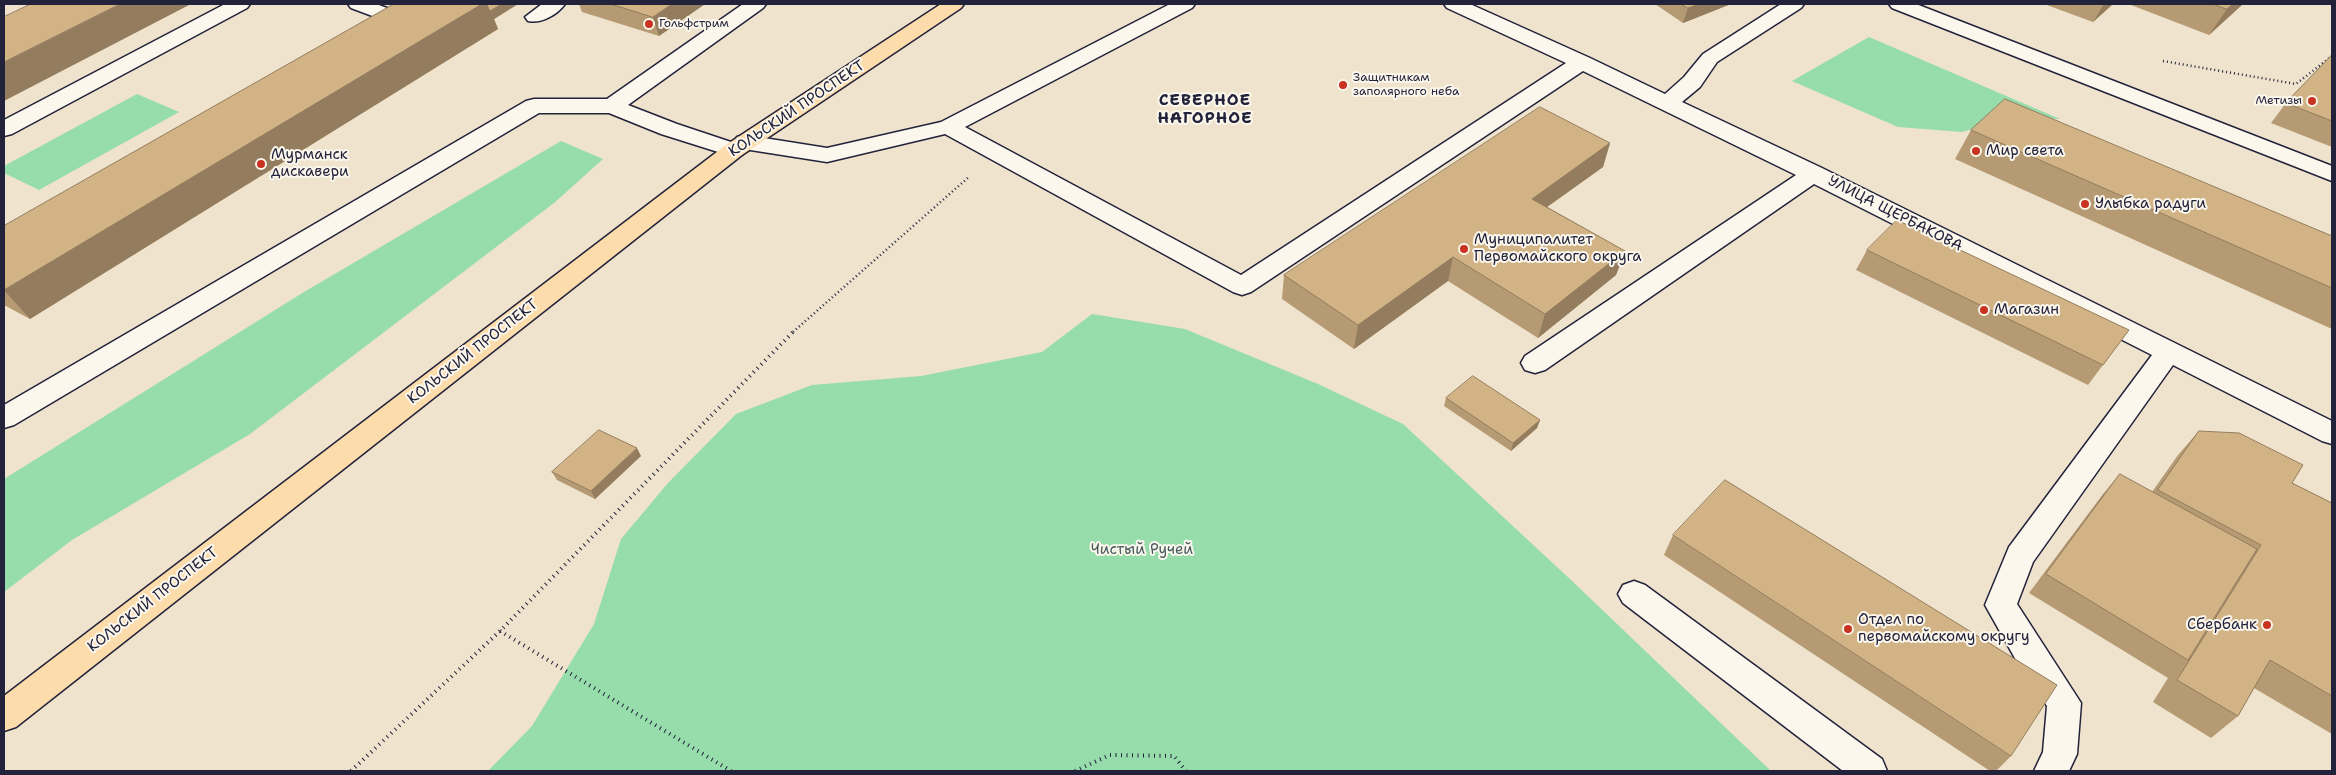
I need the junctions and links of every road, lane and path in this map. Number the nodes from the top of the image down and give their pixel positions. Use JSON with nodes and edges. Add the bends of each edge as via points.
{"nodes":[{"id":1,"x":240,"y":4,"type":"edge"},
{"id":2,"x":358,"y":4,"type":"edge"},
{"id":3,"x":555,"y":4,"type":"edge"},
{"id":4,"x":756,"y":4,"type":"edge"},
{"id":5,"x":954,"y":4,"type":"edge"},
{"id":6,"x":1185,"y":4,"type":"edge"},
{"id":7,"x":1454,"y":4,"type":"edge"},
{"id":8,"x":1794,"y":4,"type":"edge"},
{"id":9,"x":1899,"y":4,"type":"edge"},
{"id":10,"x":535,"y":17,"type":"dead end"},
{"id":11,"x":364,"y":39,"type":"edge"},
{"id":12,"x":2332,"y":56,"type":"edge"},
{"id":13,"x":2163,"y":61,"type":"dead end"},
{"id":14,"x":1583,"y":62,"type":"junction"},
{"id":15,"x":1668,"y":103,"type":"junction"},
{"id":16,"x":612,"y":106,"type":"junction"},
{"id":17,"x":948,"y":127,"type":"junction"},
{"id":18,"x":4,"y":130,"type":"edge"},
{"id":19,"x":740,"y":146,"type":"junction"},
{"id":20,"x":996,"y":153,"type":"junction"},
{"id":21,"x":1814,"y":173,"type":"junction"},
{"id":22,"x":2332,"y":174,"type":"edge"},
{"id":23,"x":2168,"y":352,"type":"junction"},
{"id":24,"x":1535,"y":363,"type":"dead end"},
{"id":25,"x":4,"y":418,"type":"edge"},
{"id":26,"x":2332,"y":434,"type":"edge"},
{"id":27,"x":1634,"y":594,"type":"dead end"},
{"id":28,"x":500,"y":631,"type":"junction"},
{"id":29,"x":4,"y":716,"type":"edge"},
{"id":30,"x":351,"y":771,"type":"edge"},
{"id":31,"x":731,"y":771,"type":"edge"},
{"id":32,"x":1075,"y":771,"type":"edge"},
{"id":33,"x":1186,"y":771,"type":"edge"},
{"id":34,"x":1870,"y":771,"type":"edge"},
{"id":35,"x":2051,"y":771,"type":"edge"}],
"edges":[{"from":1,"to":18,"type":"street"},
{"from":2,"to":11,"type":"street","via":[[399,19]]},
{"from":3,"to":10,"type":"street"},
{"from":4,"to":16,"type":"street"},
{"from":5,"to":19,"type":"main road","name":"КОЛЬСКИЙ ПРОСПЕКТ"},
{"from":6,"to":17,"type":"street"},
{"from":7,"to":14,"type":"street","name":"УЛИЦА ЩЕРБАКОВА"},
{"from":8,"to":15,"type":"street","via":[[1710,58],[1692,82]]},
{"from":9,"to":22,"type":"street"},
{"from":12,"to":13,"type":"path","via":[[2296,84]]},
{"from":14,"to":15,"type":"street","name":"УЛИЦА ЩЕРБАКОВА"},
{"from":14,"to":20,"type":"street","via":[[1242,286]]},
{"from":15,"to":21,"type":"street","name":"УЛИЦА ЩЕРБАКОВА"},
{"from":16,"to":19,"type":"street","via":[[670,129]]},
{"from":16,"to":25,"type":"street","via":[[534,106]]},
{"from":17,"to":19,"type":"street","via":[[827,155]]},
{"from":17,"to":20,"type":"street"},
{"from":19,"to":29,"type":"main road","name":"КОЛЬСКИЙ ПРОСПЕКТ"},
{"from":20,"to":28,"type":"path","via":[[782,342]]},
{"from":21,"to":23,"type":"street","name":"УЛИЦА ЩЕРБАКОВА"},
{"from":21,"to":24,"type":"street"},
{"from":23,"to":26,"type":"street","name":"УЛИЦА ЩЕРБАКОВА"},
{"from":23,"to":35,"type":"street","via":[[2020,556],[2001,606],[2064,703],[2060,754]]},
{"from":27,"to":34,"type":"street"},
{"from":28,"to":30,"type":"path"},
{"from":28,"to":31,"type":"path"},
{"from":32,"to":33,"type":"path","via":[[1110,755],[1174,756]]}]}
